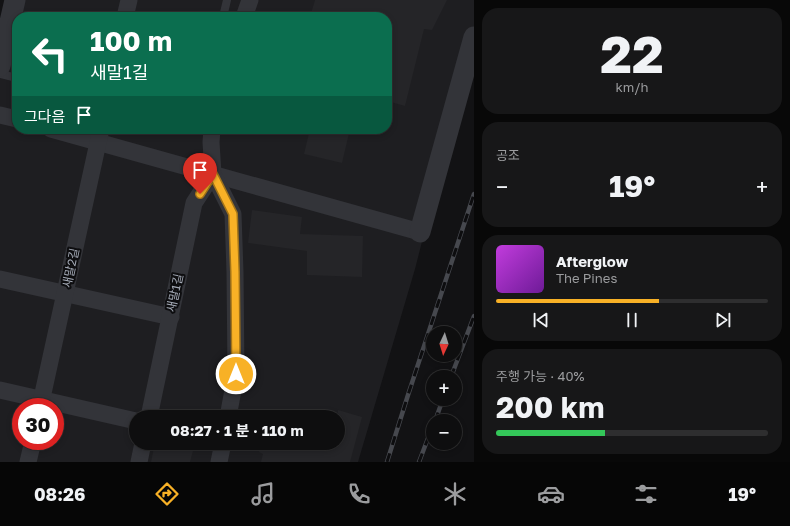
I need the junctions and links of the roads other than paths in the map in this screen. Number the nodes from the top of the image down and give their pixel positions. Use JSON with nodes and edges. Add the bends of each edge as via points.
{"nodes":[{"id":1,"x":15,"y":0,"type":"edge"},
{"id":2,"x":129,"y":0,"type":"edge"},
{"id":3,"x":227,"y":0,"type":"edge"},
{"id":4,"x":250,"y":0,"type":"edge"},
{"id":5,"x":12,"y":12,"type":"edge"},
{"id":6,"x":126,"y":12,"type":"edge"},
{"id":7,"x":224,"y":12,"type":"edge"},
{"id":8,"x":246,"y":12,"type":"edge"},
{"id":9,"x":12,"y":13,"type":"edge"},
{"id":10,"x":474,"y":37,"type":"edge"},
{"id":11,"x":0,"y":66,"type":"edge"},
{"id":12,"x":0,"y":74,"type":"edge"},
{"id":13,"x":12,"y":77,"type":"edge"},
{"id":14,"x":0,"y":115,"type":"edge"},
{"id":15,"x":12,"y":118,"type":"edge"},
{"id":16,"x":85,"y":134,"type":"edge"},
{"id":17,"x":212,"y":134,"type":"edge"},
{"id":18,"x":99,"y":136,"type":"edge"},
{"id":19,"x":213,"y":174,"type":"junction"},
{"id":20,"x":420,"y":232,"type":"joint"},
{"id":21,"x":0,"y":279,"type":"edge"},
{"id":22,"x":65,"y":293,"type":"junction"},
{"id":23,"x":170,"y":317,"type":"junction"},
{"id":24,"x":0,"y":390,"type":"edge"},
{"id":25,"x":25,"y":398,"type":"edge"},
{"id":26,"x":42,"y":398,"type":"edge"},
{"id":27,"x":64,"y":407,"type":"edge"},
{"id":28,"x":150,"y":410,"type":"edge"},
{"id":29,"x":229,"y":410,"type":"edge"},
{"id":30,"x":129,"y":420,"type":"edge"},
{"id":31,"x":31,"y":450,"type":"edge"},
{"id":32,"x":142,"y":450,"type":"edge"},
{"id":33,"x":222,"y":450,"type":"edge"},
{"id":34,"x":28,"y":462,"type":"edge"},
{"id":35,"x":139,"y":462,"type":"edge"},
{"id":36,"x":219,"y":462,"type":"edge"}],
"edges":[{"from":1,"to":5,"type":"street"},
{"from":2,"to":6,"type":"street"},
{"from":3,"to":7,"type":"lane"},
{"from":4,"to":8,"type":"street"},
{"from":9,"to":11,"type":"street"},
{"from":10,"to":20,"type":"street"},
{"from":12,"to":13,"type":"lane"},
{"from":14,"to":15,"type":"street"},
{"from":16,"to":18,"type":"street"},
{"from":17,"to":19,"type":"street"},
{"from":18,"to":19,"type":"street"},
{"from":18,"to":22,"type":"street","name":"새말2길"},
{"from":19,"to":20,"type":"street"},
{"from":19,"to":23,"type":"street","name":"새말1길","via":[[194,203]]},
{"from":19,"to":29,"type":"street","via":[[233,214],[236,374]]},
{"from":21,"to":22,"type":"street"},
{"from":22,"to":23,"type":"street"},
{"from":22,"to":26,"type":"street","name":"새말2길"},
{"from":23,"to":28,"type":"street","name":"새말1길"},
{"from":24,"to":25,"type":"street"},
{"from":27,"to":30,"type":"street"},
{"from":31,"to":34,"type":"street"},
{"from":32,"to":35,"type":"street"},
{"from":33,"to":36,"type":"street"}]}
